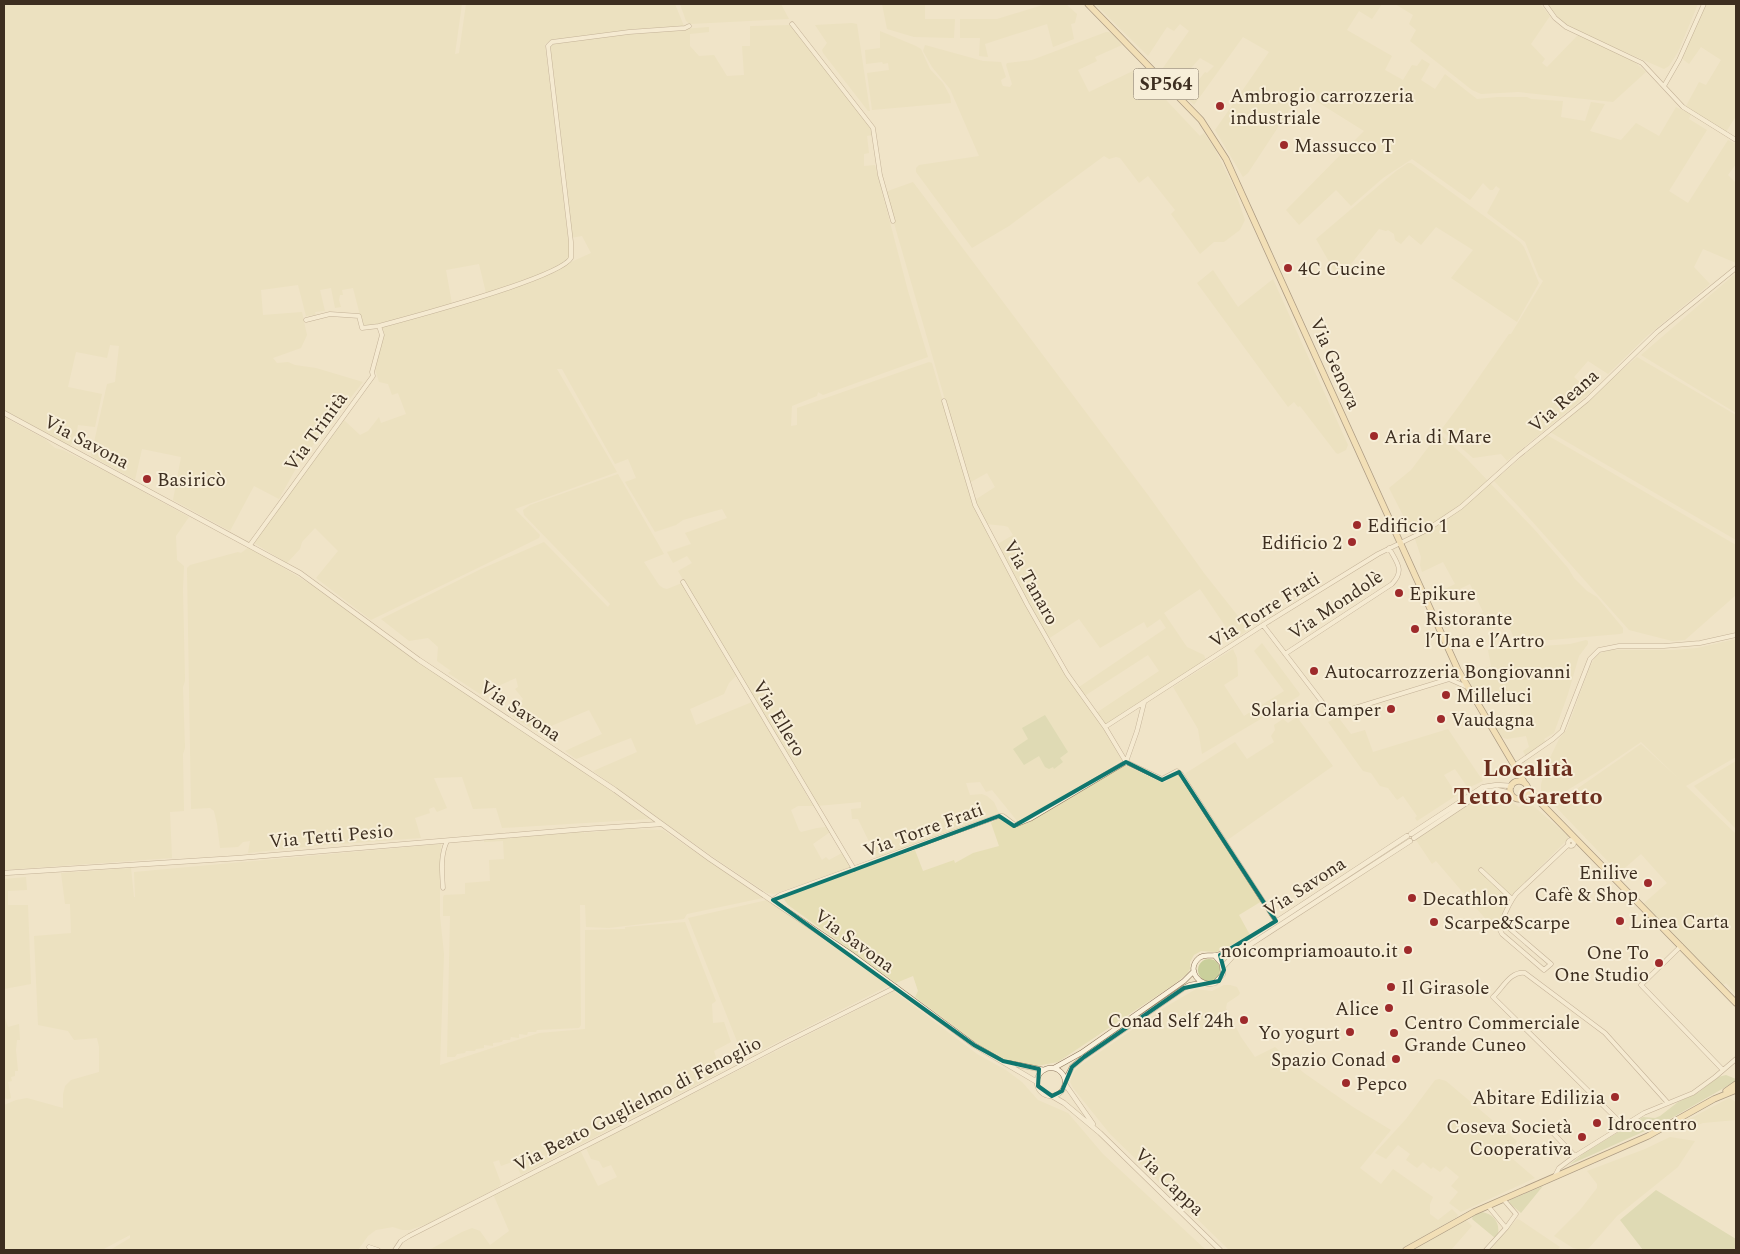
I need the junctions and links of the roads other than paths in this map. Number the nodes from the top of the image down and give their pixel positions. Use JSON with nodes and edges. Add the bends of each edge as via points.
{"nodes":[{"id":1,"x":1088,"y":4,"type":"edge"},
{"id":2,"x":1545,"y":4,"type":"edge"},
{"id":3,"x":1704,"y":4,"type":"edge"},
{"id":4,"x":792,"y":24,"type":"dead end"},
{"id":5,"x":688,"y":26,"type":"dead end"},
{"id":6,"x":1664,"y":86,"type":"junction"},
{"id":7,"x":1736,"y":140,"type":"edge"},
{"id":8,"x":893,"y":221,"type":"dead end"},
{"id":9,"x":1736,"y":268,"type":"edge"},
{"id":10,"x":306,"y":320,"type":"dead end"},
{"id":11,"x":379,"y":326,"type":"junction"},
{"id":12,"x":944,"y":401,"type":"dead end"},
{"id":13,"x":4,"y":413,"type":"edge"},
{"id":14,"x":1401,"y":542,"type":"junction"},
{"id":15,"x":250,"y":545,"type":"junction"},
{"id":16,"x":1389,"y":548,"type":"junction"},
{"id":17,"x":683,"y":582,"type":"dead end"},
{"id":18,"x":1263,"y":625,"type":"junction"},
{"id":19,"x":1736,"y":635,"type":"edge"},
{"id":20,"x":1285,"y":654,"type":"junction"},
{"id":21,"x":1459,"y":672,"type":"junction"},
{"id":22,"x":1449,"y":679,"type":"junction"},
{"id":23,"x":1454,"y":681,"type":"junction"},
{"id":24,"x":1468,"y":687,"type":"junction"},
{"id":25,"x":1144,"y":703,"type":"junction"},
{"id":26,"x":1105,"y":727,"type":"junction"},
{"id":27,"x":1126,"y":762,"type":"junction"},
{"id":28,"x":1514,"y":766,"type":"junction"},
{"id":29,"x":1524,"y":782,"type":"junction"},
{"id":30,"x":1513,"y":784,"type":"junction"},
{"id":31,"x":1528,"y":790,"type":"junction"},
{"id":32,"x":1511,"y":793,"type":"junction"},
{"id":33,"x":1524,"y":797,"type":"junction"},
{"id":34,"x":1541,"y":806,"type":"junction"},
{"id":35,"x":661,"y":824,"type":"junction"},
{"id":36,"x":1410,"y":837,"type":"junction"},
{"id":37,"x":1574,"y":840,"type":"junction"},
{"id":38,"x":447,"y":841,"type":"junction"},
{"id":39,"x":854,"y":869,"type":"junction"},
{"id":40,"x":1481,"y":870,"type":"dead end"},
{"id":41,"x":4,"y":873,"type":"edge"},
{"id":42,"x":443,"y":888,"type":"dead end"},
{"id":43,"x":773,"y":900,"type":"junction"},
{"id":44,"x":1512,"y":900,"type":"junction"},
{"id":45,"x":1276,"y":921,"type":"junction"},
{"id":46,"x":1502,"y":922,"type":"junction"},
{"id":47,"x":1681,"y":946,"type":"junction"},
{"id":48,"x":1215,"y":956,"type":"junction"},
{"id":49,"x":1223,"y":967,"type":"junction"},
{"id":50,"x":1194,"y":971,"type":"junction"},
{"id":51,"x":1203,"y":983,"type":"junction"},
{"id":52,"x":896,"y":987,"type":"junction"},
{"id":53,"x":1736,"y":1003,"type":"edge"},
{"id":54,"x":1736,"y":1059,"type":"edge"},
{"id":55,"x":1003,"y":1061,"type":"junction"},
{"id":56,"x":1054,"y":1068,"type":"junction"},
{"id":57,"x":1044,"y":1070,"type":"junction"},
{"id":58,"x":1723,"y":1070,"type":"junction"},
{"id":59,"x":1037,"y":1082,"type":"junction"},
{"id":60,"x":1065,"y":1082,"type":"junction"},
{"id":61,"x":1735,"y":1086,"type":"edge"},
{"id":62,"x":1052,"y":1096,"type":"junction"},
{"id":63,"x":1668,"y":1103,"type":"junction"},
{"id":64,"x":1623,"y":1126,"type":"junction"},
{"id":65,"x":1552,"y":1132,"type":"dead end"},
{"id":66,"x":1100,"y":1133,"type":"junction"},
{"id":67,"x":1575,"y":1156,"type":"junction"},
{"id":68,"x":1555,"y":1176,"type":"junction"},
{"id":69,"x":1503,"y":1199,"type":"junction"},
{"id":70,"x":1488,"y":1206,"type":"junction"},
{"id":71,"x":1506,"y":1228,"type":"junction"},
{"id":72,"x":369,"y":1247,"type":"dead end"},
{"id":73,"x":378,"y":1250,"type":"edge"},
{"id":74,"x":396,"y":1250,"type":"edge"},
{"id":75,"x":1220,"y":1250,"type":"edge"},
{"id":76,"x":1406,"y":1250,"type":"edge"},
{"id":77,"x":1486,"y":1250,"type":"edge"}],
"edges":[{"from":1,"to":14,"type":"main road","name":"Via Genova","number":"SP564","via":[[1201,120],[1226,159]]},
{"from":2,"to":6,"type":"street","via":[[1566,27],[1636,60]]},
{"from":3,"to":6,"type":"street"},
{"from":4,"to":8,"type":"street","via":[[873,128],[880,175]]},
{"from":5,"to":11,"type":"street","via":[[552,42],[548,46],[571,242],[569,261],[497,292]]},
{"from":6,"to":7,"type":"street","via":[[1683,107]]},
{"from":9,"to":14,"type":"street","name":"Via Reana","via":[[1658,332],[1587,400],[1461,507],[1425,531]]},
{"from":10,"to":11,"type":"street","via":[[330,314],[360,316],[362,328]]},
{"from":11,"to":15,"type":"street","name":"Via Trinità","via":[[382,335],[373,376]]},
{"from":12,"to":26,"type":"street","name":"Via Tanaro","via":[[975,504],[1067,674]]},
{"from":13,"to":15,"type":"street","name":"Via Savona"},
{"from":14,"to":16,"type":"street","name":"Via Torre Frati"},
{"from":14,"to":21,"type":"main road","name":"Via Genova","number":"SP564"},
{"from":15,"to":35,"type":"street","name":"Via Savona","via":[[300,573],[419,660]]},
{"from":16,"to":18,"type":"street","name":"Via Torre Frati"},
{"from":16,"to":20,"type":"street","name":"Via Mondolè","via":[[1400,569],[1399,577]]},
{"from":17,"to":39,"type":"street","name":"Via Ellero"},
{"from":18,"to":20,"type":"street"},
{"from":18,"to":25,"type":"street","name":"Via Torre Frati"},
{"from":19,"to":28,"type":"street","via":[[1700,643],[1619,646],[1599,650],[1590,659],[1562,731]]},
{"from":20,"to":22,"type":"street","via":[[1332,715]]},
{"from":21,"to":22,"type":"street"},
{"from":21,"to":23,"type":"street"},
{"from":21,"to":24,"type":"main road","name":"Via Genova","number":"SP564"},
{"from":22,"to":23,"type":"street"},
{"from":23,"to":24,"type":"street"},
{"from":24,"to":28,"type":"main road","name":"Via Genova","number":"SP564"},
{"from":25,"to":26,"type":"street","name":"Via Torre Frati"},
{"from":25,"to":27,"type":"street"},
{"from":26,"to":27,"type":"street","name":"Via Tanaro"},
{"from":27,"to":39,"type":"street","name":"Via Torre Frati","via":[[1018,824],[999,816]]},
{"from":27,"to":45,"type":"street","via":[[1162,779],[1177,771],[1181,774]]},
{"from":28,"to":29,"type":"main road","name":"Via Genova","number":"SP564"},
{"from":28,"to":30,"type":"main road"},
{"from":29,"to":30,"type":"main road"},
{"from":29,"to":31,"type":"main road"},
{"from":30,"to":32,"type":"main road"},
{"from":30,"to":36,"type":"street","name":"Via Savona","via":[[1483,788]]},
{"from":31,"to":33,"type":"main road"},
{"from":31,"to":34,"type":"main road"},
{"from":32,"to":33,"type":"main road","via":[[1518,798]]},
{"from":32,"to":36,"type":"street","name":"Via Savona","via":[[1483,792]]},
{"from":33,"to":34,"type":"main road"},
{"from":34,"to":37,"type":"main road"},
{"from":35,"to":38,"type":"street","name":"Via Tetti Pesio"},
{"from":35,"to":43,"type":"street","name":"Via Savona"},
{"from":36,"to":45,"type":"street","name":"Via Savona"},
{"from":36,"to":49,"type":"street","name":"Via Savona","via":[[1234,955]]},
{"from":37,"to":44,"type":"street","via":[[1569,840],[1568,845]]},
{"from":37,"to":47,"type":"main road"},
{"from":38,"to":41,"type":"street","name":"Via Tetti Pesio"},
{"from":38,"to":42,"type":"street","via":[[442,859]]},
{"from":39,"to":43,"type":"street","name":"Via Torre Frati","via":[[780,894]]},
{"from":40,"to":44,"type":"street"},
{"from":43,"to":52,"type":"street","name":"Via Savona"},
{"from":44,"to":46,"type":"street"},
{"from":45,"to":48,"type":"street","name":"Via Savona","via":[[1239,946]]},
{"from":46,"to":46,"type":"street","via":[[1499,928],[1502,934],[1544,970],[1551,964]]},
{"from":47,"to":53,"type":"main road"},
{"from":47,"to":58,"type":"street","via":[[1641,986]]},
{"from":48,"to":49,"type":"street"},
{"from":48,"to":50,"type":"street","via":[[1202,956],[1195,962]]},
{"from":49,"to":51,"type":"street","via":[[1219,981]]},
{"from":50,"to":51,"type":"street","via":[[1196,978]]},
{"from":50,"to":56,"type":"street","via":[[1184,982]]},
{"from":51,"to":60,"type":"street","via":[[1184,988],[1084,1057],[1072,1067]]},
{"from":52,"to":55,"type":"street","name":"Via Savona","via":[[974,1045]]},
{"from":52,"to":74,"type":"street","name":"Via Beato Guglielmo di Fenoglio","via":[[409,1236]]},
{"from":54,"to":58,"type":"street"},
{"from":55,"to":57,"type":"street","name":"Via Savona"},
{"from":55,"to":59,"type":"street","name":"Via Savona"},
{"from":56,"to":57,"type":"street"},
{"from":56,"to":60,"type":"street","via":[[1062,1073]]},
{"from":57,"to":59,"type":"street"},
{"from":58,"to":63,"type":"street","via":[[1700,1088]]},
{"from":59,"to":62,"type":"street","via":[[1043,1093]]},
{"from":60,"to":62,"type":"street","via":[[1059,1093]]},
{"from":60,"to":66,"type":"street","name":"Via Cappa","via":[[1071,1096]]},
{"from":61,"to":68,"type":"main road","via":[[1648,1136]]},
{"from":62,"to":66,"type":"street","name":"Via Cappa"},
{"from":63,"to":64,"type":"street"},
{"from":63,"to":64,"type":"street","via":[[1605,1033],[1525,973],[1514,975],[1493,998]]},
{"from":64,"to":67,"type":"street"},
{"from":65,"to":67,"type":"street"},
{"from":66,"to":75,"type":"street","name":"Via Cappa"},
{"from":67,"to":68,"type":"street","via":[[1559,1168]]},
{"from":68,"to":69,"type":"main road"},
{"from":69,"to":70,"type":"main road"},
{"from":69,"to":71,"type":"street","via":[[1516,1214]]},
{"from":70,"to":71,"type":"street"},
{"from":70,"to":76,"type":"main road"},
{"from":71,"to":77,"type":"street"},
{"from":72,"to":73,"type":"street"}]}
